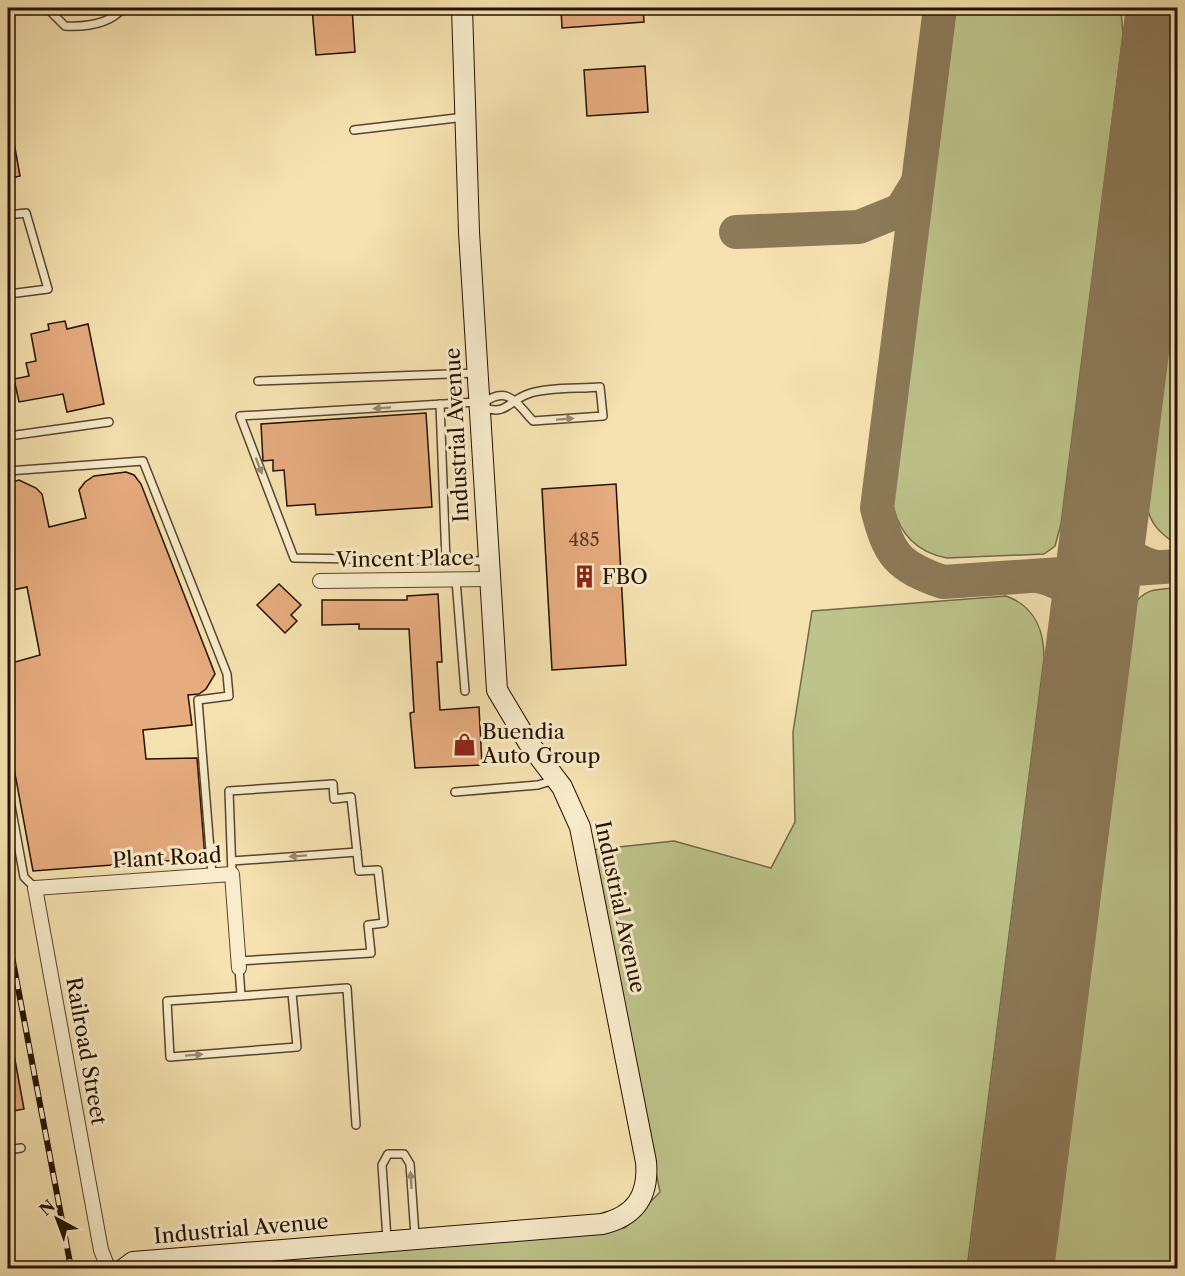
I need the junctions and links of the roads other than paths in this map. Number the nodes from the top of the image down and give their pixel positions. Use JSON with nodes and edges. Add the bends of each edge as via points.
{"nodes":[{"id":1,"x":46,"y":8,"type":"edge"},
{"id":2,"x":123,"y":8,"type":"edge"},
{"id":3,"x":452,"y":8,"type":"edge"},
{"id":4,"x":462,"y":8,"type":"edge"},
{"id":5,"x":464,"y":42,"type":"junction"},
{"id":6,"x":466,"y":117,"type":"junction"},
{"id":7,"x":354,"y":130,"type":"dead end"},
{"id":8,"x":8,"y":215,"type":"edge"},
{"id":9,"x":8,"y":292,"type":"edge"},
{"id":10,"x":478,"y":373,"type":"junction"},
{"id":11,"x":258,"y":381,"type":"dead end"},
{"id":12,"x":515,"y":401,"type":"junction"},
{"id":13,"x":440,"y":404,"type":"junction"},
{"id":14,"x":479,"y":404,"type":"junction"},
{"id":15,"x":110,"y":422,"type":"dead end"},
{"id":16,"x":8,"y":424,"type":"edge"},
{"id":17,"x":8,"y":471,"type":"edge"},
{"id":18,"x":446,"y":561,"type":"junction"},
{"id":19,"x":489,"y":570,"type":"junction"},
{"id":20,"x":456,"y":580,"type":"junction"},
{"id":21,"x":320,"y":581,"type":"dead end"},
{"id":22,"x":465,"y":691,"type":"dead end"},
{"id":23,"x":556,"y":780,"type":"junction"},
{"id":24,"x":8,"y":790,"type":"edge"},
{"id":25,"x":455,"y":792,"type":"dead end"},
{"id":26,"x":357,"y":852,"type":"junction"},
{"id":27,"x":232,"y":867,"type":"junction"},
{"id":28,"x":212,"y":875,"type":"junction"},
{"id":29,"x":35,"y":888,"type":"junction"},
{"id":30,"x":239,"y":965,"type":"junction"},
{"id":31,"x":292,"y":993,"type":"junction"},
{"id":32,"x":241,"y":996,"type":"junction"},
{"id":33,"x":356,"y":1125,"type":"dead end"},
{"id":34,"x":21,"y":1148,"type":"dead end"},
{"id":35,"x":8,"y":1150,"type":"edge"},
{"id":36,"x":415,"y":1239,"type":"junction"},
{"id":37,"x":387,"y":1241,"type":"junction"},
{"id":38,"x":108,"y":1269,"type":"edge"},
{"id":39,"x":125,"y":1269,"type":"edge"}],
"edges":[{"from":1,"to":2,"type":"lane","via":[[65,26],[89,27]]},
{"from":3,"to":5,"type":"street"},
{"from":4,"to":5,"type":"street","name":"Industrial Avenue"},
{"from":5,"to":6,"type":"street","name":"Industrial Avenue"},
{"from":6,"to":7,"type":"lane"},
{"from":6,"to":10,"type":"street","name":"Industrial Avenue"},
{"from":8,"to":9,"type":"lane","via":[[26,213],[48,289]]},
{"from":10,"to":11,"type":"lane"},
{"from":10,"to":14,"type":"street","name":"Industrial Avenue"},
{"from":12,"to":12,"type":"lane","one_way":true,"via":[[533,421],[603,416],[600,387],[529,393]]},
{"from":12,"to":14,"type":"lane","via":[[495,395]]},
{"from":12,"to":14,"type":"lane","via":[[496,412]]},
{"from":13,"to":14,"type":"lane"},
{"from":13,"to":18,"type":"lane"},
{"from":13,"to":18,"type":"lane","one_way":true,"via":[[240,416],[294,558]]},
{"from":14,"to":19,"type":"street","name":"Industrial Avenue"},
{"from":15,"to":16,"type":"lane","via":[[9,436]]},
{"from":17,"to":28,"type":"lane","via":[[142,461],[227,674],[229,696],[198,700]]},
{"from":18,"to":19,"type":"lane"},
{"from":19,"to":20,"type":"street","name":"Vincent Place"},
{"from":19,"to":23,"type":"street","name":"Industrial Avenue","via":[[497,690]]},
{"from":20,"to":21,"type":"street","name":"Vincent Place"},
{"from":20,"to":22,"type":"lane"},
{"from":23,"to":25,"type":"lane"},
{"from":23,"to":36,"type":"street","name":"Industrial Avenue","via":[[575,810],[585,844],[646,1162],[644,1195],[638,1205],[618,1220],[602,1224]]},
{"from":24,"to":29,"type":"lane","via":[[24,877]]},
{"from":26,"to":27,"type":"lane","one_way":true},
{"from":26,"to":27,"type":"lane","via":[[351,797],[334,799],[333,784],[229,791]]},
{"from":26,"to":30,"type":"lane","via":[[358,871],[378,870],[384,923],[368,926],[371,953]]},
{"from":27,"to":28,"type":"street","name":"Plant Road"},
{"from":27,"to":30,"type":"street","name":"Plant Road"},
{"from":28,"to":29,"type":"street","name":"Plant Road"},
{"from":29,"to":38,"type":"street","name":"Railroad Street","via":[[99,1239]]},
{"from":30,"to":32,"type":"lane"},
{"from":31,"to":32,"type":"lane"},
{"from":32,"to":31,"type":"lane","one_way":true,"via":[[167,1001],[170,1057],[297,1047]]},
{"from":31,"to":33,"type":"lane","via":[[347,988]]},
{"from":34,"to":35,"type":"lane"},
{"from":36,"to":37,"type":"street","name":"Industrial Avenue"},
{"from":36,"to":37,"type":"lane","one_way":true,"via":[[410,1164],[404,1154],[388,1155],[382,1165]]},
{"from":37,"to":39,"type":"street","name":"Industrial Avenue","via":[[133,1262]]}]}
